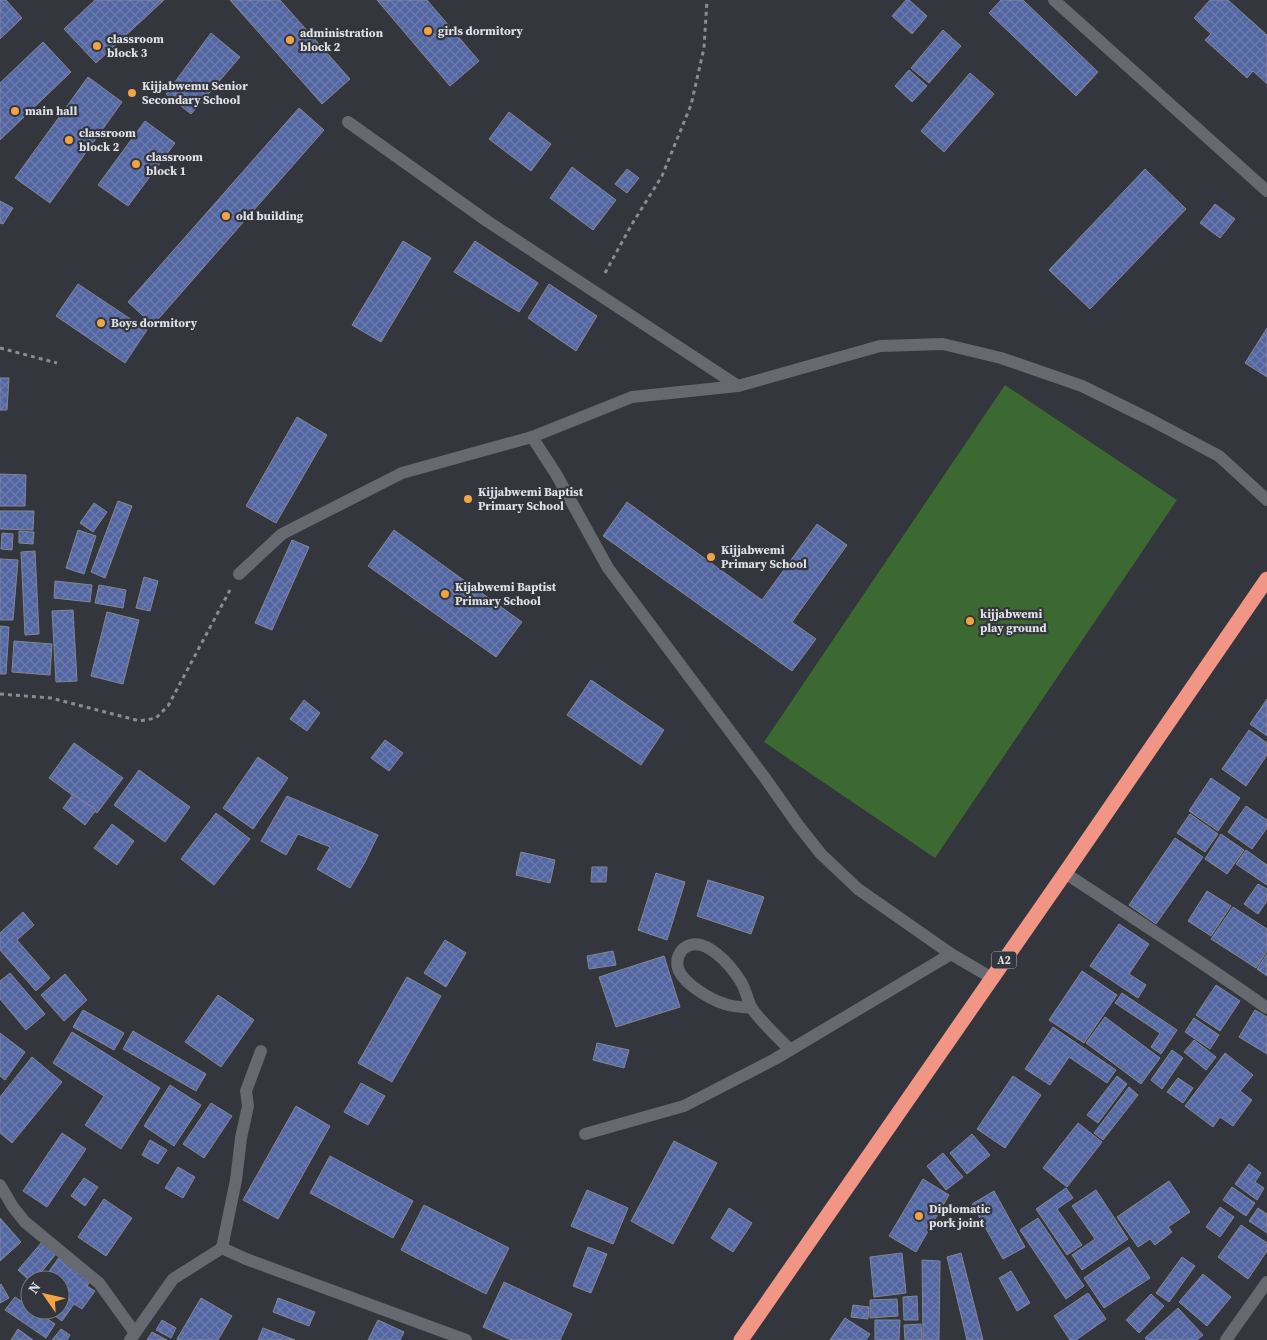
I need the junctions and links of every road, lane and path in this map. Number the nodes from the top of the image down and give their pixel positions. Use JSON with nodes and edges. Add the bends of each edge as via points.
{"nodes":[{"id":1,"x":706,"y":0,"type":"edge"},
{"id":2,"x":1054,"y":0,"type":"edge"},
{"id":3,"x":348,"y":122,"type":"dead end"},
{"id":4,"x":1267,"y":191,"type":"edge"},
{"id":5,"x":594,"y":291,"type":"junction"},
{"id":6,"x":0,"y":348,"type":"edge"},
{"id":7,"x":57,"y":363,"type":"dead end"},
{"id":8,"x":738,"y":386,"type":"junction"},
{"id":9,"x":532,"y":437,"type":"junction"},
{"id":10,"x":1267,"y":500,"type":"edge"},
{"id":11,"x":239,"y":574,"type":"joint"},
{"id":12,"x":1267,"y":579,"type":"edge"},
{"id":13,"x":0,"y":694,"type":"edge"},
{"id":14,"x":1065,"y":873,"type":"junction"},
{"id":15,"x":951,"y":954,"type":"junction"},
{"id":16,"x":992,"y":978,"type":"junction"},
{"id":17,"x":752,"y":1008,"type":"junction"},
{"id":18,"x":1267,"y":1008,"type":"edge"},
{"id":19,"x":790,"y":1050,"type":"junction"},
{"id":20,"x":261,"y":1051,"type":"dead end"},
{"id":21,"x":585,"y":1134,"type":"dead end"},
{"id":22,"x":0,"y":1185,"type":"edge"},
{"id":23,"x":222,"y":1248,"type":"junction"},
{"id":24,"x":1267,"y":1282,"type":"edge"},
{"id":25,"x":133,"y":1337,"type":"edge"},
{"id":26,"x":466,"y":1340,"type":"edge"},
{"id":27,"x":741,"y":1340,"type":"edge"},
{"id":28,"x":1226,"y":1340,"type":"edge"}],
"edges":[{"from":1,"to":5,"type":"path","via":[[704,48],[690,105],[662,176]]},
{"from":2,"to":4,"type":"street"},
{"from":3,"to":5,"type":"street","via":[[487,222]]},
{"from":5,"to":8,"type":"street"},
{"from":6,"to":7,"type":"path"},
{"from":8,"to":9,"type":"street","via":[[632,397]]},
{"from":8,"to":10,"type":"street","via":[[880,346],[943,344],[1001,358],[1082,386],[1218,456]]},
{"from":9,"to":11,"type":"street","via":[[402,473],[282,534]]},
{"from":9,"to":15,"type":"street","via":[[608,568],[804,832],[858,888]]},
{"from":11,"to":13,"type":"path","via":[[168,706],[156,718],[140,721],[51,698]]},
{"from":12,"to":14,"type":"highway","number":"A2"},
{"from":14,"to":16,"type":"highway","number":"A2"},
{"from":14,"to":18,"type":"street"},
{"from":15,"to":16,"type":"street"},
{"from":15,"to":19,"type":"street"},
{"from":16,"to":27,"type":"highway","number":"A2"},
{"from":17,"to":17,"type":"street","via":[[743,984],[728,964],[708,948],[696,944],[680,952],[678,970],[681,976],[701,993],[726,1004]]},
{"from":17,"to":19,"type":"street"},
{"from":19,"to":21,"type":"street","via":[[684,1106]]},
{"from":20,"to":23,"type":"street","via":[[246,1091],[248,1106]]},
{"from":22,"to":25,"type":"street","via":[[25,1222],[99,1283]]},
{"from":23,"to":25,"type":"street","via":[[173,1279]]},
{"from":23,"to":26,"type":"street","via":[[246,1260]]},
{"from":24,"to":28,"type":"street"}]}
